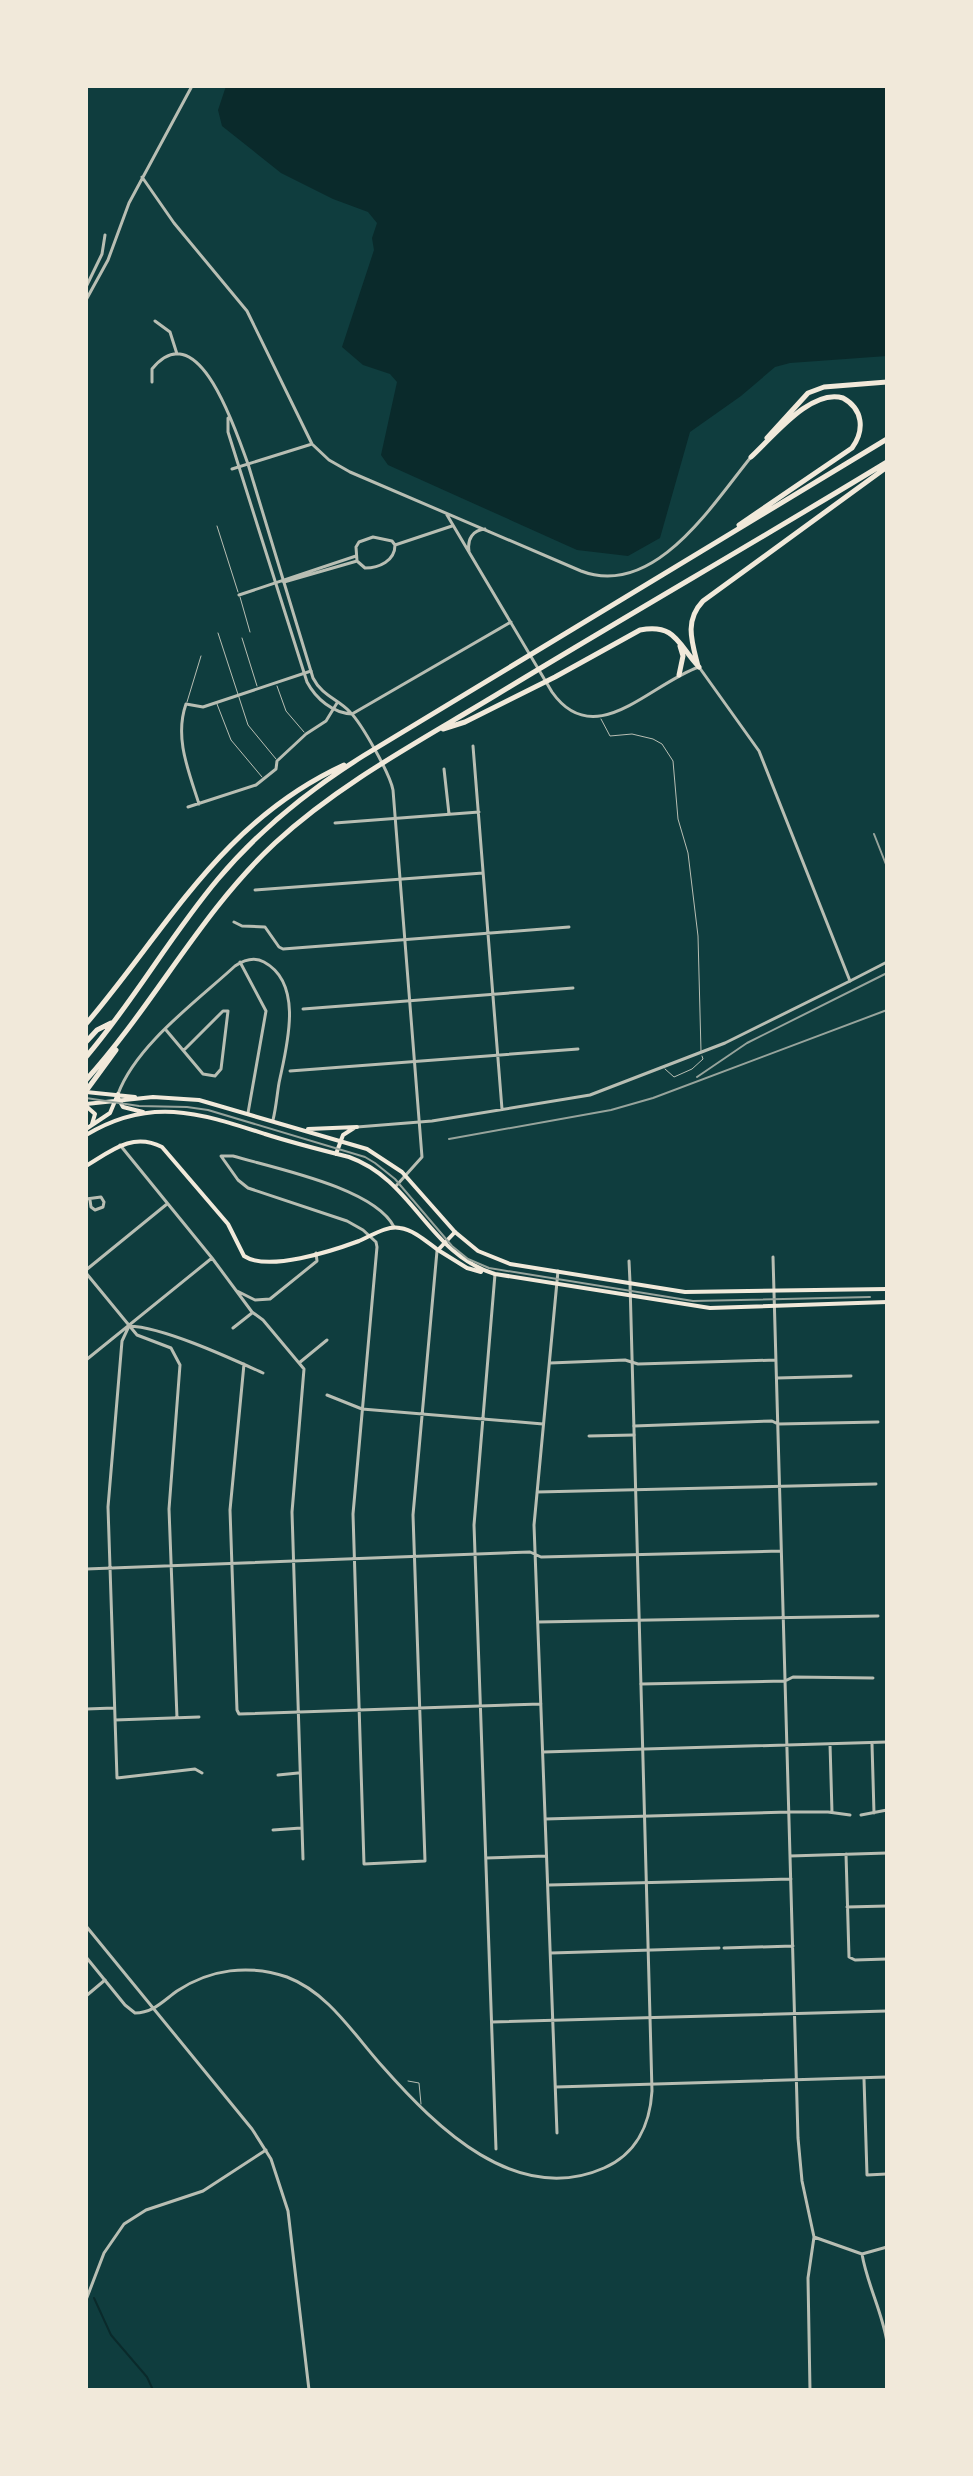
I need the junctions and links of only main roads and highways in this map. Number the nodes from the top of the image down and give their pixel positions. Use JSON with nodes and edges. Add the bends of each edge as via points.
{"nodes":[{"id":1,"x":887,"y":382,"type":"edge"},
{"id":2,"x":887,"y":439,"type":"edge"},
{"id":3,"x":887,"y":464,"type":"edge"},
{"id":4,"x":676,"y":567,"type":"junction"},
{"id":5,"x":658,"y":629,"type":"junction"},
{"id":6,"x":679,"y":675,"type":"road end"},
{"id":7,"x":434,"y":732,"type":"junction"},
{"id":8,"x":363,"y":756,"type":"junction"},
{"id":9,"x":115,"y":1020,"type":"junction"},
{"id":10,"x":86,"y":1024,"type":"edge"},
{"id":11,"x":129,"y":1027,"type":"junction"},
{"id":12,"x":86,"y":1042,"type":"edge"},
{"id":13,"x":86,"y":1057,"type":"edge"},
{"id":14,"x":86,"y":1080,"type":"edge"},
{"id":15,"x":86,"y":1091,"type":"edge"},
{"id":16,"x":117,"y":1098,"type":"junction"},
{"id":17,"x":86,"y":1105,"type":"edge"},
{"id":18,"x":153,"y":1113,"type":"junction"},
{"id":19,"x":87,"y":1129,"type":"edge"},
{"id":20,"x":305,"y":1130,"type":"junction"},
{"id":21,"x":86,"y":1135,"type":"edge"},
{"id":22,"x":340,"y":1141,"type":"junction"},
{"id":23,"x":336,"y":1154,"type":"junction"},
{"id":24,"x":86,"y":1166,"type":"edge"},
{"id":25,"x":455,"y":1232,"type":"junction"},
{"id":26,"x":443,"y":1243,"type":"junction"},
{"id":27,"x":438,"y":1250,"type":"junction"},
{"id":28,"x":495,"y":1274,"type":"junction"},
{"id":29,"x":887,"y":1289,"type":"edge"},
{"id":30,"x":887,"y":1302,"type":"edge"}],
"edges":[{"from":1,"to":4,"type":"highway","via":[[808,393],[751,457],[822,397],[843,398],[858,413],[861,428],[852,448]]},
{"from":2,"to":4,"type":"highway"},
{"from":3,"to":5,"type":"highway","via":[[697,608],[690,628],[699,667],[677,637]]},
{"from":3,"to":7,"type":"highway"},
{"from":4,"to":8,"type":"highway"},
{"from":5,"to":6,"type":"highway","via":[[680,645]]},
{"from":5,"to":7,"type":"highway","via":[[635,632],[465,722]]},
{"from":7,"to":11,"type":"highway","via":[[310,813],[244,874]]},
{"from":8,"to":9,"type":"highway","via":[[281,815],[232,863]]},
{"from":8,"to":10,"type":"highway","via":[[315,780],[227,846]]},
{"from":9,"to":12,"type":"highway"},
{"from":9,"to":13,"type":"highway"},
{"from":11,"to":14,"type":"highway"},
{"from":11,"to":15,"type":"highway"},
{"from":15,"to":16,"type":"main road"},
{"from":16,"to":17,"type":"main road"},
{"from":16,"to":18,"type":"main road","via":[[126,1109]]},
{"from":16,"to":19,"type":"main road","via":[[108,1116]]},
{"from":16,"to":20,"type":"main road","via":[[199,1100]]},
{"from":17,"to":19,"type":"main road","via":[[95,1118]]},
{"from":18,"to":21,"type":"main road","via":[[110,1122]]},
{"from":18,"to":23,"type":"main road","via":[[204,1114]]},
{"from":20,"to":22,"type":"main road"},
{"from":20,"to":22,"type":"main road","via":[[357,1127]]},
{"from":22,"to":23,"type":"main road"},
{"from":22,"to":25,"type":"main road","via":[[379,1154],[407,1176]]},
{"from":23,"to":26,"type":"main road","via":[[371,1166],[396,1186]]},
{"from":24,"to":27,"type":"main road","via":[[120,1145],[156,1144],[228,1224],[248,1259],[271,1264],[340,1248],[394,1227]]},
{"from":25,"to":26,"type":"main road"},
{"from":25,"to":29,"type":"main road","via":[[499,1261],[696,1293]]},
{"from":26,"to":27,"type":"main road"},
{"from":26,"to":28,"type":"main road","via":[[467,1263]]},
{"from":27,"to":28,"type":"main road","via":[[467,1268]]},
{"from":28,"to":30,"type":"main road","via":[[710,1308]]}]}
